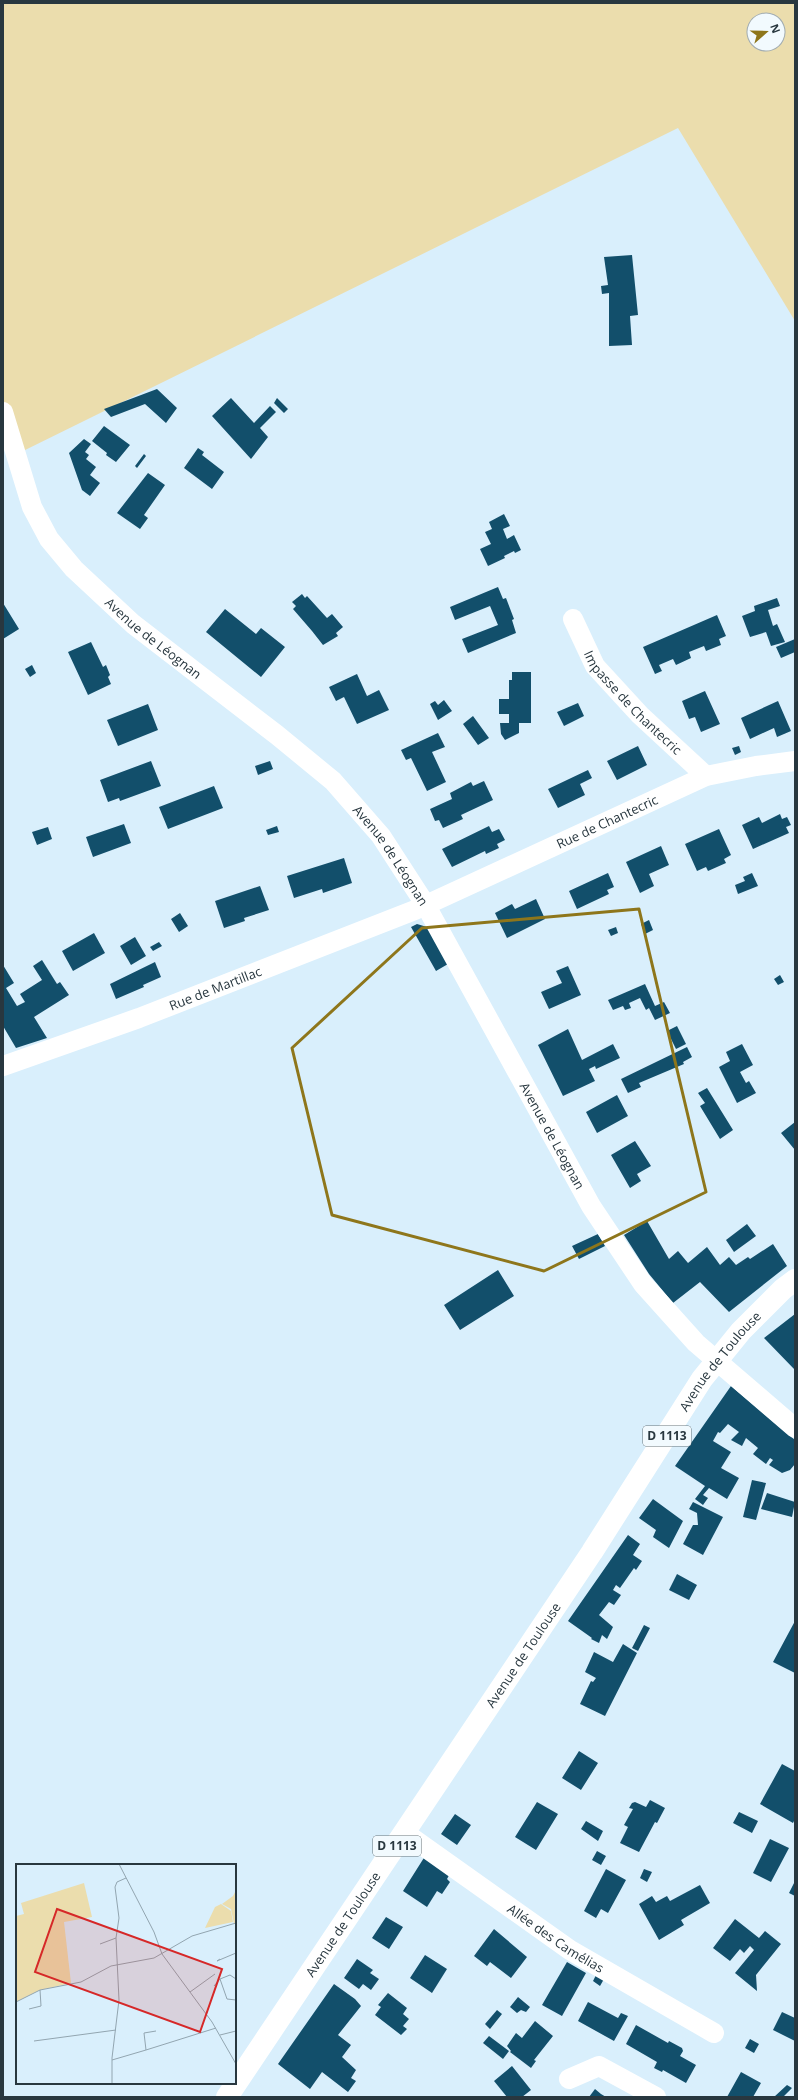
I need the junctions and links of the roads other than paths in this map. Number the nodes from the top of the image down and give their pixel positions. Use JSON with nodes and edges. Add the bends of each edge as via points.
{"nodes":[{"id":1,"x":3,"y":412,"type":"edge"},
{"id":2,"x":573,"y":619,"type":"dead end"},
{"id":3,"x":795,"y":761,"type":"edge"},
{"id":4,"x":706,"y":776,"type":"junction"},
{"id":5,"x":426,"y":904,"type":"junction"},
{"id":6,"x":3,"y":1066,"type":"edge"},
{"id":7,"x":795,"y":1280,"type":"edge"},
{"id":8,"x":715,"y":1361,"type":"junction"},
{"id":9,"x":795,"y":1428,"type":"edge"},
{"id":10,"x":405,"y":1834,"type":"junction"},
{"id":11,"x":714,"y":2033,"type":"dead end"},
{"id":12,"x":569,"y":2079,"type":"dead end"},
{"id":13,"x":236,"y":2084,"type":"edge"},
{"id":14,"x":236,"y":2084,"type":"edge"},
{"id":15,"x":227,"y":2097,"type":"edge"},
{"id":16,"x":656,"y":2097,"type":"edge"}],
"edges":[{"from":1,"to":5,"type":"street","name":"Avenue de Léognan","via":[[32,507],[49,539],[74,568],[133,624],[277,735],[332,782],[381,836]]},
{"from":2,"to":4,"type":"street","name":"Impasse de Chantecric","via":[[595,666],[640,715]]},
{"from":3,"to":4,"type":"street","name":"Rue de Chantecric"},
{"from":4,"to":5,"type":"street","name":"Rue de Chantecric"},
{"from":5,"to":6,"type":"street","name":"Rue de Martillac","via":[[139,1018]]},
{"from":5,"to":8,"type":"street","name":"Avenue de Léognan","via":[[591,1206],[643,1284]]},
{"from":7,"to":8,"type":"main road","name":"Avenue de Toulouse","number":"D 1113","via":[[741,1331]]},
{"from":8,"to":9,"type":"street","name":"Avenue de Léognan"},
{"from":8,"to":10,"type":"main road","name":"Avenue de Toulouse","number":"D 1113"},
{"from":10,"to":11,"type":"street","name":"Allée des Camélias","via":[[570,1950]]},
{"from":10,"to":13,"type":"main road","name":"Avenue de Toulouse","number":"D 1113"},
{"from":12,"to":16,"type":"street","via":[[600,2066]]},
{"from":14,"to":15,"type":"main road","name":"Avenue de Toulouse","number":"D 1113"}]}
